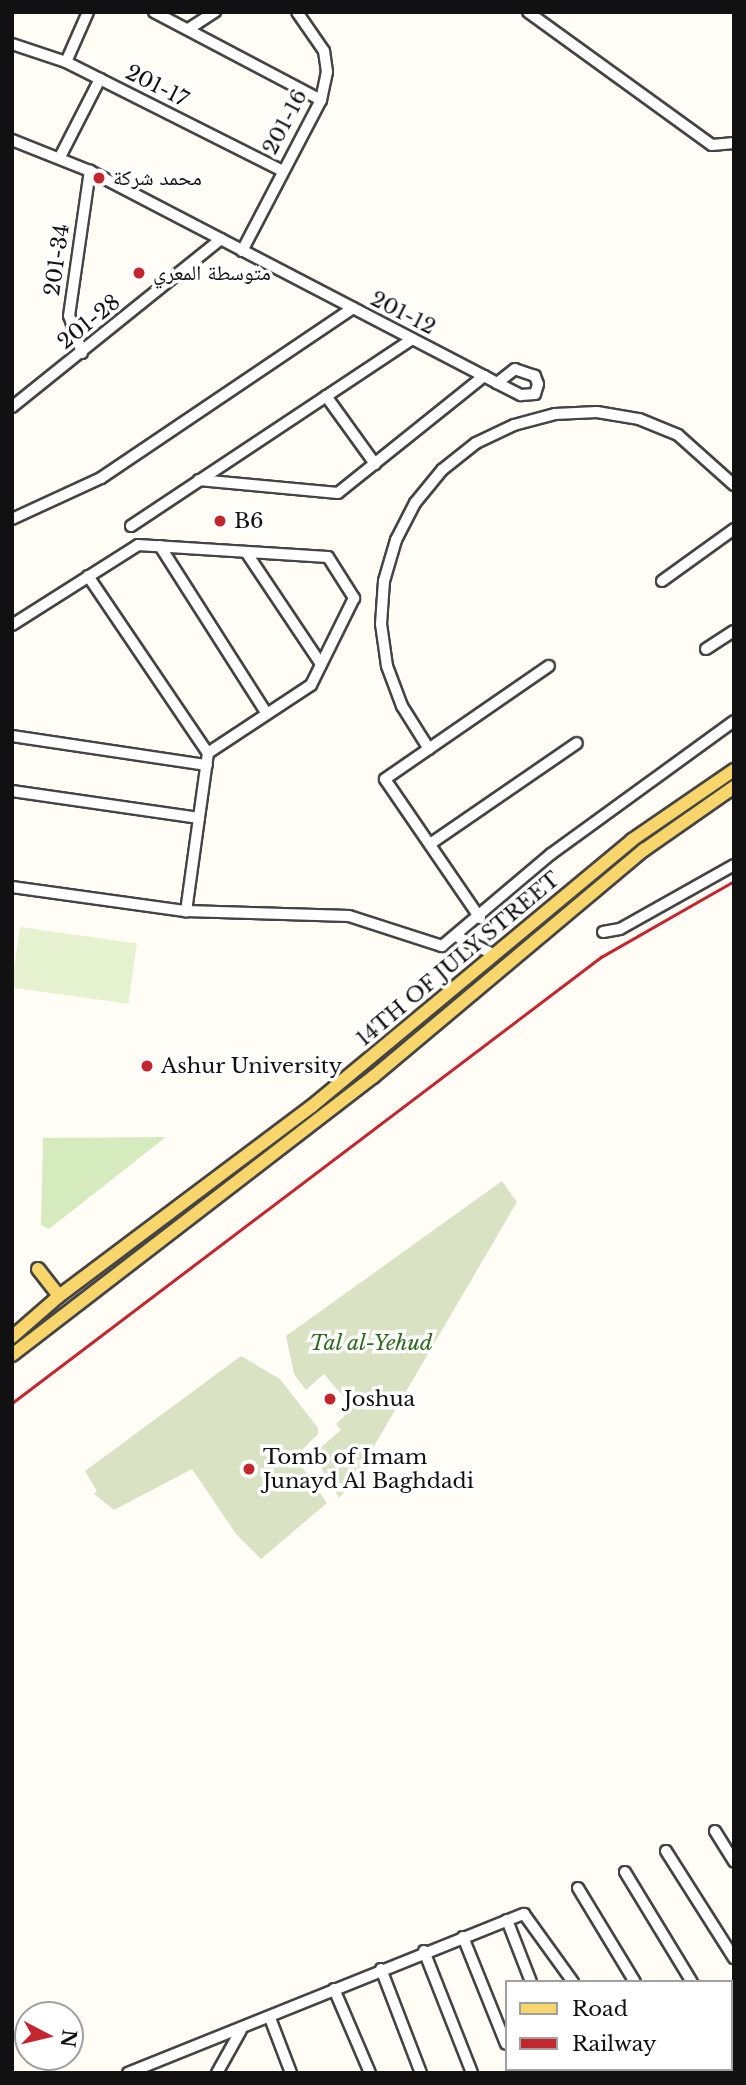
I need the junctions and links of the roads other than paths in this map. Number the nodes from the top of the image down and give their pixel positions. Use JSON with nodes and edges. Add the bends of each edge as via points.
{"nodes":[{"id":1,"x":88,"y":12,"type":"edge"},
{"id":2,"x":154,"y":12,"type":"edge"},
{"id":3,"x":215,"y":12,"type":"edge"},
{"id":4,"x":528,"y":12,"type":"edge"},
{"id":5,"x":299,"y":13,"type":"edge"},
{"id":6,"x":190,"y":28,"type":"junction"},
{"id":7,"x":12,"y":44,"type":"edge"},
{"id":8,"x":66,"y":62,"type":"junction"},
{"id":9,"x":100,"y":79,"type":"junction"},
{"id":10,"x":321,"y":100,"type":"junction"},
{"id":11,"x":12,"y":141,"type":"edge"},
{"id":12,"x":734,"y":143,"type":"edge"},
{"id":13,"x":60,"y":157,"type":"junction"},
{"id":14,"x":281,"y":170,"type":"junction"},
{"id":15,"x":90,"y":171,"type":"junction"},
{"id":16,"x":221,"y":239,"type":"junction"},
{"id":17,"x":242,"y":251,"type":"junction"},
{"id":18,"x":352,"y":308,"type":"junction"},
{"id":19,"x":412,"y":339,"type":"junction"},
{"id":20,"x":82,"y":353,"type":"junction"},
{"id":21,"x":484,"y":376,"type":"junction"},
{"id":22,"x":497,"y":383,"type":"dead end"},
{"id":23,"x":326,"y":396,"type":"junction"},
{"id":24,"x":12,"y":407,"type":"edge"},
{"id":25,"x":375,"y":464,"type":"junction"},
{"id":26,"x":199,"y":480,"type":"junction"},
{"id":27,"x":734,"y":485,"type":"edge"},
{"id":28,"x":12,"y":519,"type":"edge"},
{"id":29,"x":131,"y":526,"type":"dead end"},
{"id":30,"x":734,"y":529,"type":"edge"},
{"id":31,"x":160,"y":547,"type":"junction"},
{"id":32,"x":246,"y":552,"type":"junction"},
{"id":33,"x":88,"y":576,"type":"junction"},
{"id":34,"x":662,"y":581,"type":"dead end"},
{"id":35,"x":12,"y":625,"type":"edge"},
{"id":36,"x":734,"y":631,"type":"edge"},
{"id":37,"x":706,"y":649,"type":"dead end"},
{"id":38,"x":321,"y":664,"type":"junction"},
{"id":39,"x":549,"y":666,"type":"dead end"},
{"id":40,"x":267,"y":714,"type":"junction"},
{"id":41,"x":734,"y":721,"type":"edge"},
{"id":42,"x":12,"y":736,"type":"edge"},
{"id":43,"x":577,"y":743,"type":"dead end"},
{"id":44,"x":429,"y":749,"type":"junction"},
{"id":45,"x":207,"y":759,"type":"junction"},
{"id":46,"x":734,"y":770,"type":"edge"},
{"id":47,"x":734,"y":788,"type":"edge"},
{"id":48,"x":12,"y":791,"type":"edge"},
{"id":49,"x":198,"y":818,"type":"junction"},
{"id":50,"x":430,"y":844,"type":"junction"},
{"id":51,"x":734,"y":865,"type":"edge"},
{"id":52,"x":12,"y":887,"type":"edge"},
{"id":53,"x":186,"y":911,"type":"junction"},
{"id":54,"x":480,"y":918,"type":"junction"},
{"id":55,"x":603,"y":932,"type":"dead end"},
{"id":56,"x":458,"y":937,"type":"junction"},
{"id":57,"x":493,"y":954,"type":"junction"},
{"id":58,"x":38,"y":1269,"type":"dead end"},
{"id":59,"x":59,"y":1296,"type":"junction"},
{"id":60,"x":12,"y":1337,"type":"edge"},
{"id":61,"x":12,"y":1355,"type":"edge"},
{"id":62,"x":715,"y":1831,"type":"dead end"},
{"id":63,"x":666,"y":1850,"type":"dead end"},
{"id":64,"x":734,"y":1862,"type":"edge"},
{"id":65,"x":625,"y":1872,"type":"dead end"},
{"id":66,"x":578,"y":1888,"type":"dead end"},
{"id":67,"x":507,"y":1920,"type":"junction"},
{"id":68,"x":463,"y":1937,"type":"junction"},
{"id":69,"x":424,"y":1951,"type":"junction"},
{"id":70,"x":734,"y":1958,"type":"edge"},
{"id":71,"x":381,"y":1969,"type":"junction"},
{"id":72,"x":530,"y":1980,"type":"edge"},
{"id":73,"x":572,"y":1980,"type":"edge"},
{"id":74,"x":634,"y":1980,"type":"edge"},
{"id":75,"x":691,"y":1980,"type":"edge"},
{"id":76,"x":334,"y":1989,"type":"junction"},
{"id":77,"x":270,"y":2018,"type":"junction"},
{"id":78,"x":241,"y":2030,"type":"junction"},
{"id":79,"x":504,"y":2039,"type":"edge"},
{"id":80,"x":128,"y":2073,"type":"edge"},
{"id":81,"x":218,"y":2073,"type":"edge"},
{"id":82,"x":291,"y":2073,"type":"edge"},
{"id":83,"x":370,"y":2073,"type":"edge"},
{"id":84,"x":421,"y":2073,"type":"edge"},
{"id":85,"x":472,"y":2073,"type":"edge"}],
"edges":[{"from":1,"to":8,"type":"street"},
{"from":2,"to":6,"type":"street"},
{"from":3,"to":6,"type":"street"},
{"from":4,"to":12,"type":"street","via":[[712,145]]},
{"from":5,"to":10,"type":"street","name":"201-16","via":[[324,51],[327,72]]},
{"from":6,"to":10,"type":"street"},
{"from":7,"to":8,"type":"street","name":"201-17"},
{"from":8,"to":9,"type":"street","name":"201-17"},
{"from":9,"to":13,"type":"street"},
{"from":9,"to":14,"type":"street","name":"201-17"},
{"from":10,"to":14,"type":"street","name":"201-16"},
{"from":11,"to":13,"type":"street","name":"201-12"},
{"from":13,"to":15,"type":"street","name":"201-12"},
{"from":14,"to":17,"type":"street","name":"201-16"},
{"from":15,"to":16,"type":"street","name":"201-12"},
{"from":15,"to":20,"type":"street","name":"201-34","via":[[69,316]]},
{"from":16,"to":17,"type":"street","name":"201-12"},
{"from":16,"to":20,"type":"street","name":"201-28"},
{"from":17,"to":18,"type":"street","name":"201-12"},
{"from":18,"to":19,"type":"street","name":"201-12"},
{"from":18,"to":28,"type":"street","via":[[101,478]]},
{"from":19,"to":21,"type":"street","name":"201-12"},
{"from":19,"to":23,"type":"street"},
{"from":20,"to":24,"type":"street","name":"201-28"},
{"from":21,"to":22,"type":"street","name":"201-12"},
{"from":21,"to":25,"type":"street"},
{"from":23,"to":25,"type":"street"},
{"from":23,"to":26,"type":"street"},
{"from":25,"to":26,"type":"street","via":[[331,494]]},
{"from":26,"to":29,"type":"street"},
{"from":27,"to":44,"type":"street","via":[[678,435],[639,419],[597,412],[555,414],[514,425],[476,443],[442,470],[415,503],[396,540],[384,581],[381,624],[387,666],[402,706]]},
{"from":30,"to":34,"type":"street"},
{"from":31,"to":32,"type":"street"},
{"from":31,"to":33,"type":"street","via":[[138,545]]},
{"from":31,"to":40,"type":"street"},
{"from":32,"to":38,"type":"street"},
{"from":32,"to":38,"type":"street","via":[[328,557],[354,598]]},
{"from":33,"to":35,"type":"street"},
{"from":33,"to":45,"type":"street"},
{"from":36,"to":37,"type":"street"},
{"from":38,"to":40,"type":"street","via":[[311,685]]},
{"from":39,"to":44,"type":"street"},
{"from":40,"to":45,"type":"street"},
{"from":41,"to":54,"type":"street","via":[[551,855]]},
{"from":42,"to":45,"type":"street"},
{"from":43,"to":50,"type":"street"},
{"from":44,"to":50,"type":"street","via":[[385,779]]},
{"from":45,"to":49,"type":"street"},
{"from":46,"to":57,"type":"main road","name":"14TH OF JULY STREET","via":[[632,839]]},
{"from":47,"to":61,"type":"main road","name":"14TH OF JULY STREET","via":[[644,850],[373,1077]]},
{"from":48,"to":49,"type":"street"},
{"from":49,"to":53,"type":"street"},
{"from":50,"to":54,"type":"street"},
{"from":51,"to":55,"type":"street","via":[[620,929]]},
{"from":52,"to":53,"type":"street"},
{"from":53,"to":56,"type":"street","via":[[340,915],[442,946]]},
{"from":54,"to":56,"type":"street"},
{"from":56,"to":57,"type":"street"},
{"from":57,"to":59,"type":"main road","name":"14TH OF JULY STREET","via":[[312,1106]]},
{"from":58,"to":59,"type":"main road"},
{"from":59,"to":60,"type":"main road","name":"14TH OF JULY STREET"},
{"from":62,"to":64,"type":"street"},
{"from":63,"to":70,"type":"street"},
{"from":65,"to":75,"type":"street"},
{"from":66,"to":74,"type":"street"},
{"from":67,"to":68,"type":"street"},
{"from":67,"to":72,"type":"street"},
{"from":67,"to":73,"type":"street","via":[[530,1916]]},
{"from":68,"to":69,"type":"street"},
{"from":68,"to":79,"type":"street"},
{"from":69,"to":71,"type":"street"},
{"from":69,"to":85,"type":"street"},
{"from":71,"to":76,"type":"street"},
{"from":71,"to":84,"type":"street"},
{"from":76,"to":77,"type":"street"},
{"from":76,"to":83,"type":"street"},
{"from":77,"to":78,"type":"street"},
{"from":77,"to":82,"type":"street"},
{"from":78,"to":80,"type":"street"},
{"from":78,"to":81,"type":"street"}]}
